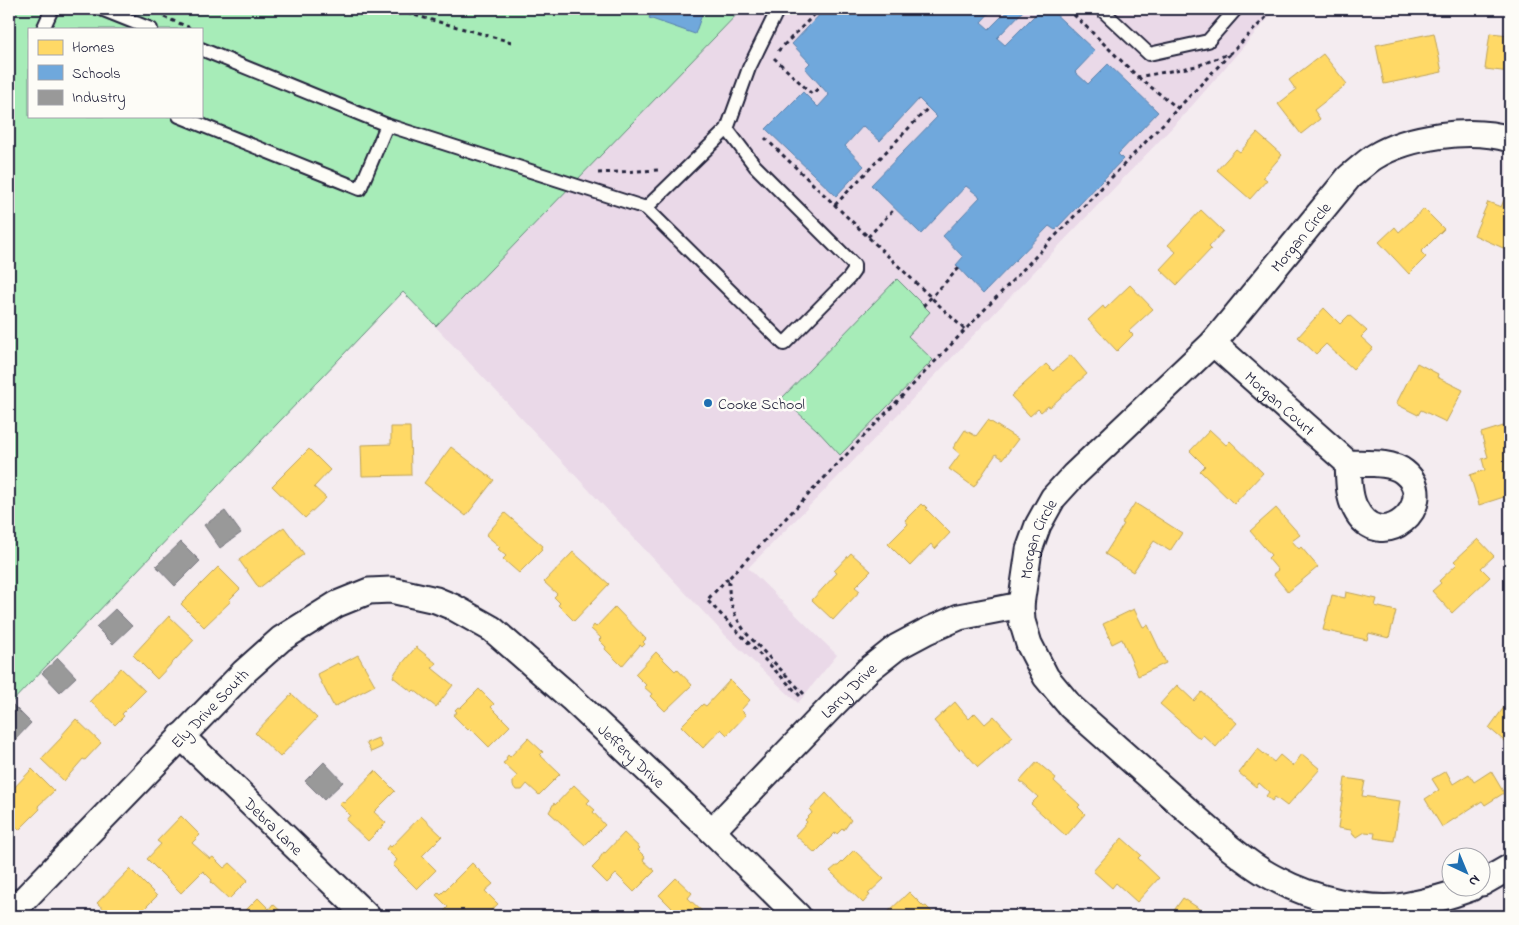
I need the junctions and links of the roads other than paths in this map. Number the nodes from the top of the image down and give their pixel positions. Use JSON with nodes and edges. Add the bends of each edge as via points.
{"nodes":[{"id":1,"x":52,"y":9,"type":"edge"},
{"id":2,"x":101,"y":9,"type":"edge"},
{"id":3,"x":778,"y":9,"type":"edge"},
{"id":4,"x":1101,"y":9,"type":"edge"},
{"id":5,"x":1234,"y":10,"type":"edge"},
{"id":6,"x":43,"y":28,"type":"edge"},
{"id":7,"x":148,"y":28,"type":"edge"},
{"id":8,"x":202,"y":49,"type":"edge"},
{"id":9,"x":184,"y":118,"type":"edge"},
{"id":10,"x":387,"y":125,"type":"junction"},
{"id":11,"x":726,"y":129,"type":"junction"},
{"id":12,"x":1510,"y":138,"type":"edge"},
{"id":13,"x":646,"y":208,"type":"junction"},
{"id":14,"x":1213,"y":343,"type":"junction"},
{"id":15,"x":1348,"y":463,"type":"dead end"},
{"id":16,"x":1020,"y":605,"type":"junction"},
{"id":17,"x":453,"y":607,"type":"joint"},
{"id":18,"x":181,"y":736,"type":"junction"},
{"id":19,"x":712,"y":831,"type":"junction"},
{"id":20,"x":1510,"y":867,"type":"edge"},
{"id":21,"x":1492,"y":877,"type":"edge"},
{"id":22,"x":1442,"y":897,"type":"edge"},
{"id":23,"x":9,"y":915,"type":"edge"},
{"id":24,"x":367,"y":916,"type":"edge"},
{"id":25,"x":798,"y":916,"type":"edge"}],
"edges":[{"from":1,"to":6,"type":"lane"},
{"from":2,"to":7,"type":"lane"},
{"from":3,"to":11,"type":"lane","via":[[749,68]]},
{"from":4,"to":5,"type":"lane","via":[[1149,54],[1208,41]]},
{"from":8,"to":10,"type":"lane"},
{"from":9,"to":10,"type":"lane","via":[[360,189]]},
{"from":10,"to":13,"type":"lane"},
{"from":11,"to":13,"type":"lane"},
{"from":11,"to":13,"type":"lane","via":[[755,166],[854,265],[849,278],[784,344]]},
{"from":12,"to":14,"type":"street","name":"Morgan Circle","via":[[1490,134],[1437,136],[1400,145],[1374,158],[1350,177]]},
{"from":14,"to":15,"type":"street","name":"Morgan Court"},
{"from":14,"to":16,"type":"street","name":"Morgan Circle","via":[[1053,498],[1029,550]]},
{"from":16,"to":19,"type":"street","name":"Larry Drive","via":[[959,617],[897,647],[868,670]]},
{"from":16,"to":22,"type":"street","name":"Morgan Circle","via":[[1028,644],[1046,677],[1071,707],[1258,869],[1278,881],[1340,902],[1403,906]]},
{"from":17,"to":18,"type":"street","name":"Ely Drive South","via":[[391,590],[369,591],[337,604],[281,639]]},
{"from":17,"to":19,"type":"street","name":"Jeffery Drive","via":[[492,629],[515,648]]},
{"from":18,"to":23,"type":"street","name":"Ely Drive South"},
{"from":18,"to":24,"type":"street","name":"Debra Lane"},
{"from":19,"to":25,"type":"street","name":"Jeffery Drive"},
{"from":20,"to":21,"type":"street"}]}
